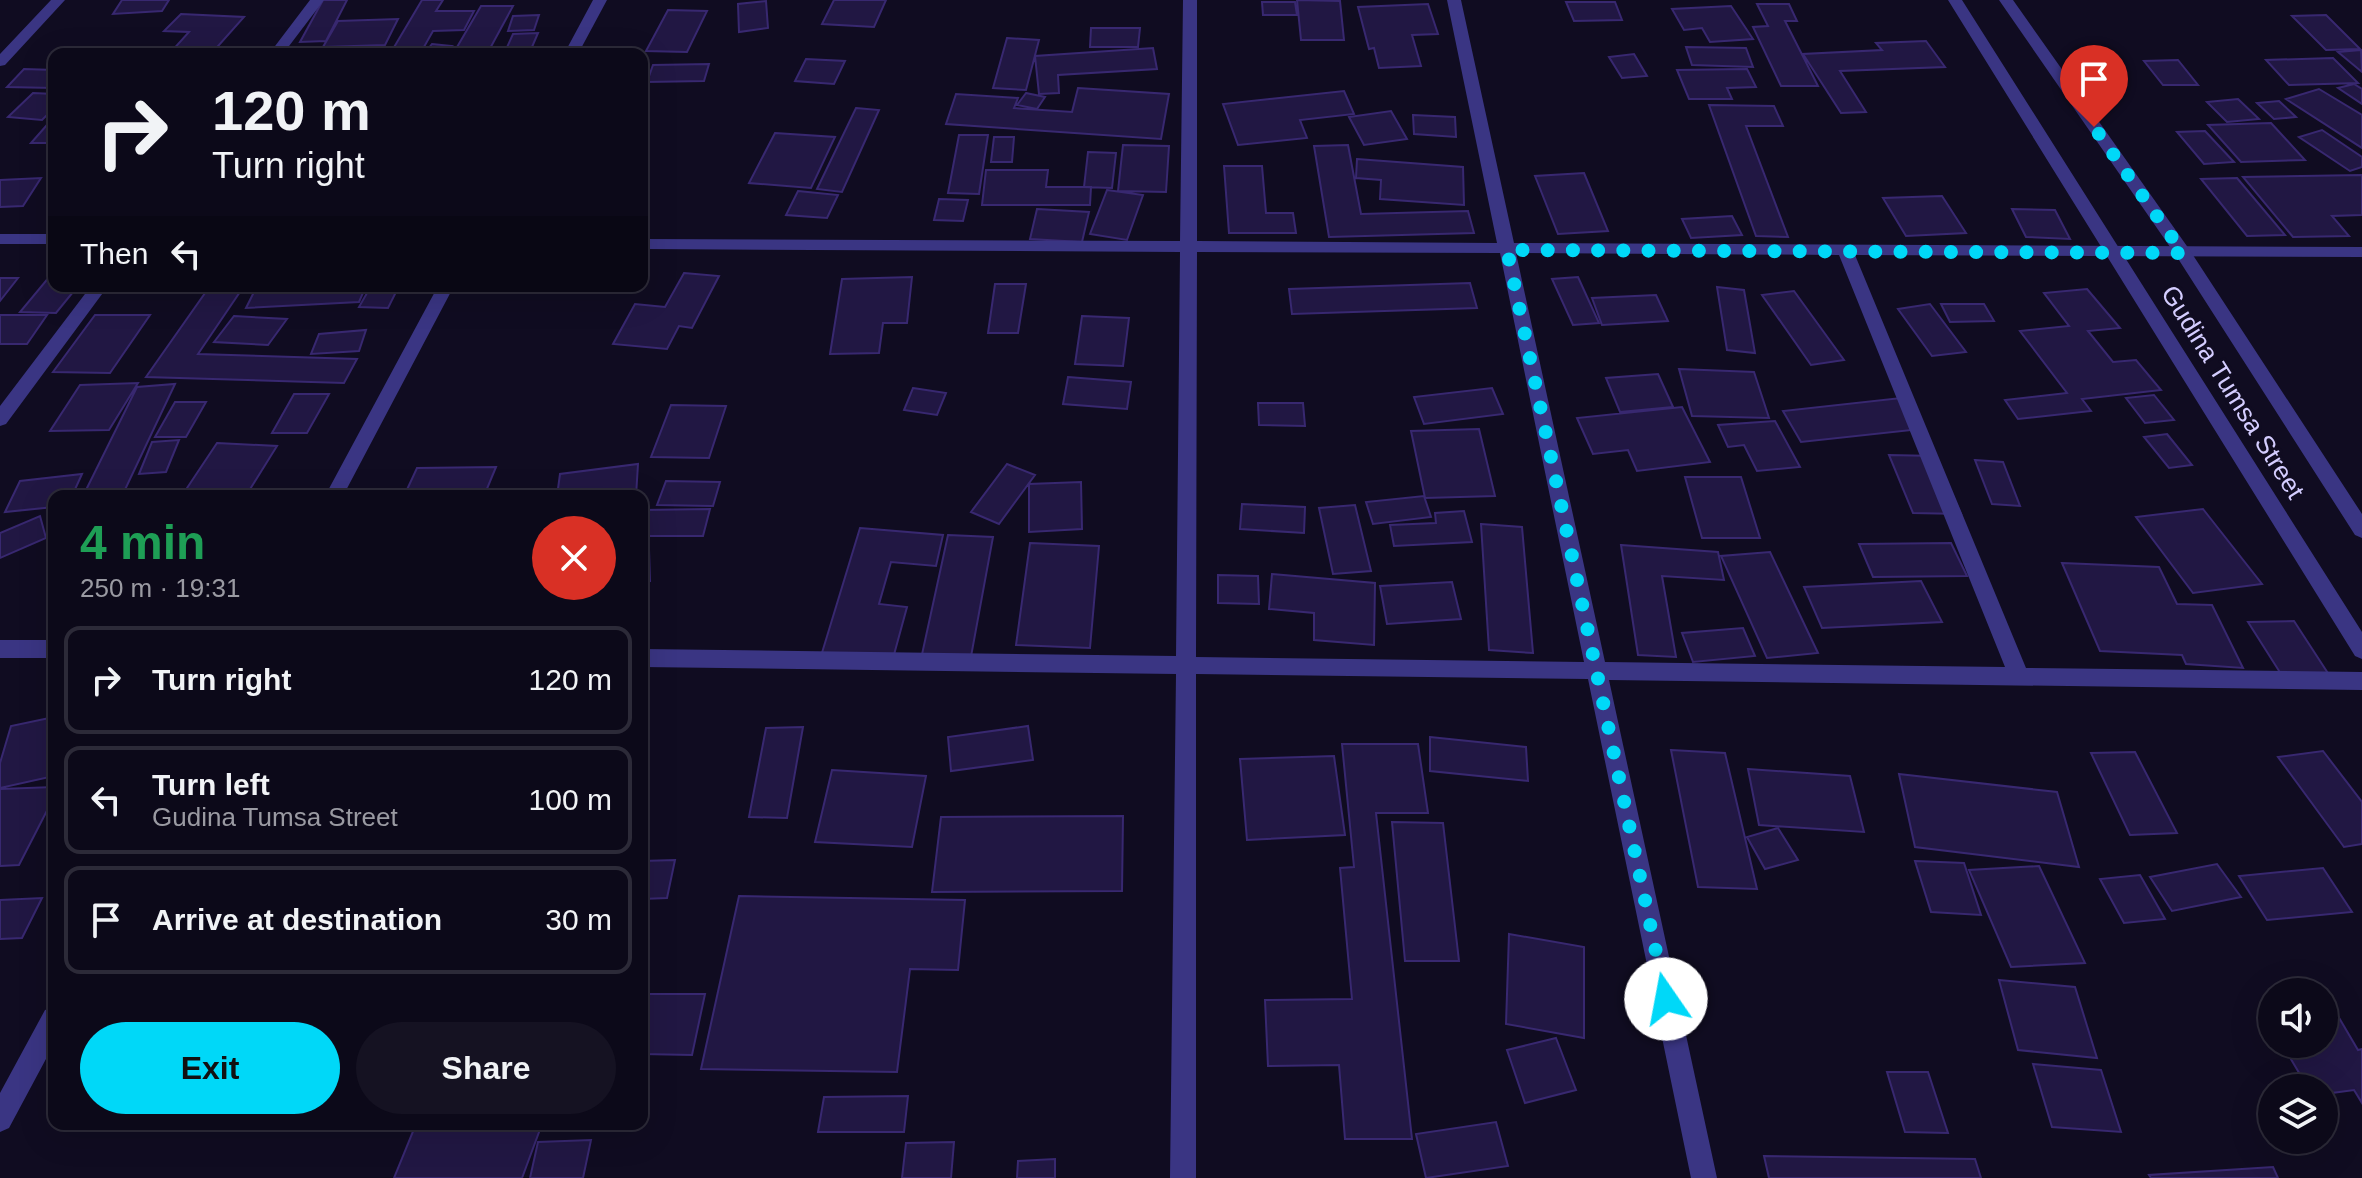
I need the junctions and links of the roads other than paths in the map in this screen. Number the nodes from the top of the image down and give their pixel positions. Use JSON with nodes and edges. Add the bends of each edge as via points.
{"nodes":[{"id":1,"x":58,"y":0,"type":"edge"},
{"id":2,"x":317,"y":0,"type":"edge"},
{"id":3,"x":600,"y":0,"type":"edge"},
{"id":4,"x":1190,"y":0,"type":"edge"},
{"id":5,"x":1454,"y":0,"type":"edge"},
{"id":6,"x":1955,"y":0,"type":"edge"},
{"id":7,"x":2006,"y":0,"type":"edge"},
{"id":8,"x":281,"y":48,"type":"edge"},
{"id":9,"x":574,"y":48,"type":"edge"},
{"id":10,"x":0,"y":62,"type":"edge"},
{"id":11,"x":0,"y":239,"type":"edge"},
{"id":12,"x":48,"y":239,"type":"edge"},
{"id":13,"x":648,"y":244,"type":"edge"},
{"id":14,"x":1189,"y":248,"type":"junction"},
{"id":15,"x":1507,"y":250,"type":"junction"},
{"id":16,"x":1846,"y":252,"type":"junction"},
{"id":17,"x":2116,"y":252,"type":"junction"},
{"id":18,"x":2362,"y":252,"type":"edge"},
{"id":19,"x":2183,"y":253,"type":"junction"},
{"id":20,"x":95,"y":292,"type":"edge"},
{"id":21,"x":443,"y":292,"type":"edge"},
{"id":22,"x":0,"y":419,"type":"edge"},
{"id":23,"x":337,"y":490,"type":"edge"},
{"id":24,"x":2362,"y":530,"type":"edge"},
{"id":25,"x":0,"y":649,"type":"edge"},
{"id":26,"x":48,"y":649,"type":"edge"},
{"id":27,"x":2362,"y":650,"type":"edge"},
{"id":28,"x":648,"y":658,"type":"edge"},
{"id":29,"x":1187,"y":665,"type":"junction"},
{"id":30,"x":1596,"y":670,"type":"junction"},
{"id":31,"x":2019,"y":676,"type":"junction"},
{"id":32,"x":2362,"y":681,"type":"edge"},
{"id":33,"x":48,"y":1030,"type":"edge"},
{"id":34,"x":0,"y":1119,"type":"edge"},
{"id":35,"x":1183,"y":1178,"type":"edge"},
{"id":36,"x":1704,"y":1178,"type":"edge"}],
"edges":[{"from":1,"to":10,"type":"street"},
{"from":2,"to":8,"type":"street"},
{"from":3,"to":9,"type":"street"},
{"from":4,"to":14,"type":"street"},
{"from":5,"to":15,"type":"street"},
{"from":6,"to":17,"type":"street","name":"Gudina Tumsa Street"},
{"from":7,"to":19,"type":"street","name":"Gudina Tumsa Street"},
{"from":11,"to":12,"type":"street"},
{"from":13,"to":14,"type":"street"},
{"from":14,"to":15,"type":"street"},
{"from":14,"to":29,"type":"street"},
{"from":15,"to":16,"type":"street"},
{"from":15,"to":30,"type":"street"},
{"from":16,"to":17,"type":"street"},
{"from":16,"to":31,"type":"street"},
{"from":17,"to":19,"type":"street"},
{"from":17,"to":27,"type":"street","name":"Gudina Tumsa Street"},
{"from":18,"to":19,"type":"street"},
{"from":19,"to":24,"type":"street","name":"Gudina Tumsa Street"},
{"from":20,"to":22,"type":"street"},
{"from":21,"to":23,"type":"street"},
{"from":25,"to":26,"type":"street"},
{"from":28,"to":29,"type":"street"},
{"from":29,"to":30,"type":"street"},
{"from":29,"to":35,"type":"street"},
{"from":30,"to":31,"type":"street"},
{"from":30,"to":36,"type":"street"},
{"from":31,"to":32,"type":"street"},
{"from":33,"to":34,"type":"street"}]}
